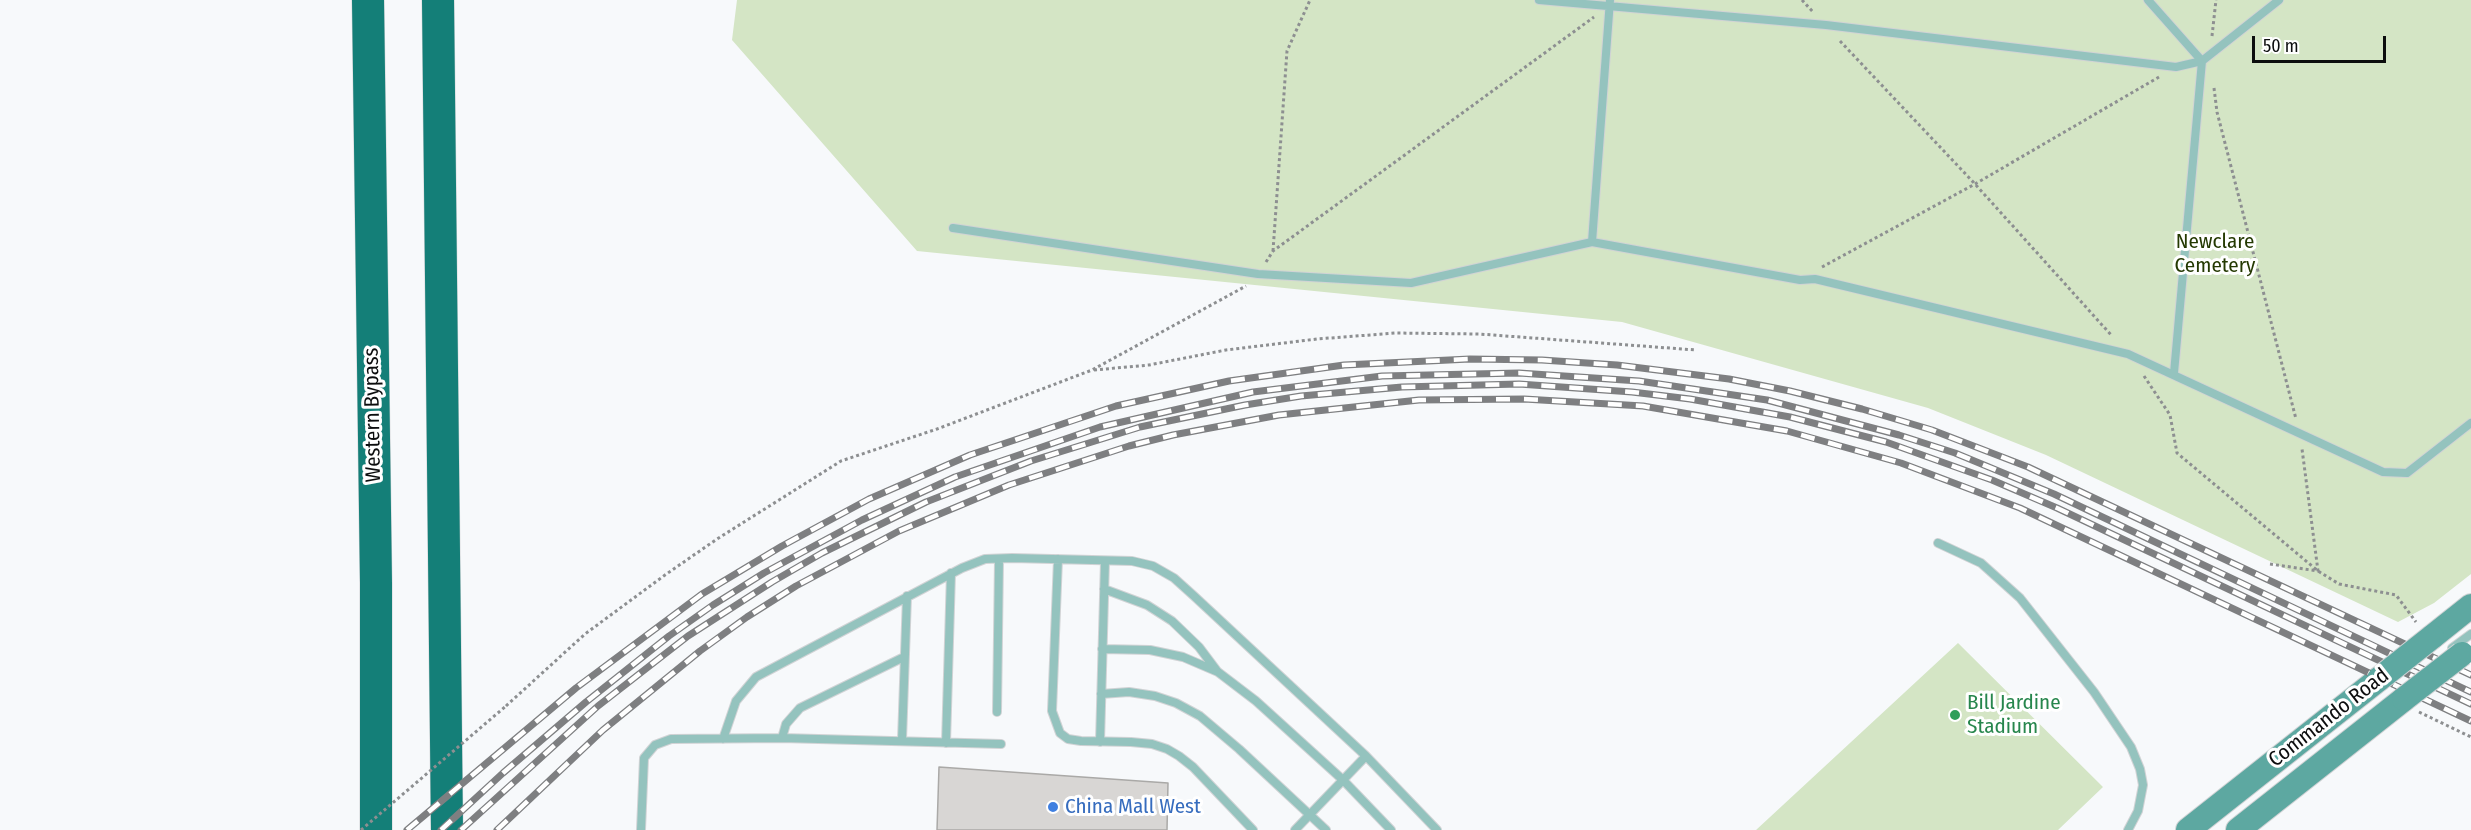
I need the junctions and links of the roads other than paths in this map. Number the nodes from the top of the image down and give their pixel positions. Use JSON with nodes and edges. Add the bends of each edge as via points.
{"nodes":[{"id":1,"x":368,"y":0,"type":"edge"},
{"id":2,"x":438,"y":0,"type":"edge"},
{"id":3,"x":1539,"y":0,"type":"edge"},
{"id":4,"x":2148,"y":0,"type":"edge"},
{"id":5,"x":2279,"y":0,"type":"edge"},
{"id":6,"x":1610,"y":3,"type":"edge"},
{"id":7,"x":2202,"y":61,"type":"junction"},
{"id":8,"x":953,"y":228,"type":"dead end"},
{"id":9,"x":1592,"y":242,"type":"junction"},
{"id":10,"x":2174,"y":374,"type":"junction"},
{"id":11,"x":2471,"y":423,"type":"edge"},
{"id":12,"x":1938,"y":543,"type":"dead end"},
{"id":13,"x":999,"y":559,"type":"junction"},
{"id":14,"x":1058,"y":560,"type":"junction"},
{"id":15,"x":1105,"y":561,"type":"junction"},
{"id":16,"x":951,"y":573,"type":"junction"},
{"id":17,"x":1104,"y":589,"type":"junction"},
{"id":18,"x":907,"y":596,"type":"junction"},
{"id":19,"x":2471,"y":606,"type":"edge"},
{"id":20,"x":2450,"y":641,"type":"edge"},
{"id":21,"x":1102,"y":649,"type":"junction"},
{"id":22,"x":904,"y":657,"type":"junction"},
{"id":23,"x":1218,"y":672,"type":"junction"},
{"id":24,"x":2394,"y":693,"type":"junction"},
{"id":25,"x":1101,"y":694,"type":"junction"},
{"id":26,"x":997,"y":712,"type":"dead end"},
{"id":27,"x":723,"y":738,"type":"junction"},
{"id":28,"x":782,"y":738,"type":"junction"},
{"id":29,"x":902,"y":740,"type":"junction"},
{"id":30,"x":1100,"y":742,"type":"junction"},
{"id":31,"x":946,"y":743,"type":"junction"},
{"id":32,"x":1001,"y":744,"type":"dead end"},
{"id":33,"x":1366,"y":756,"type":"junction"},
{"id":34,"x":1343,"y":780,"type":"junction"},
{"id":35,"x":2267,"y":780,"type":"dead end"},
{"id":36,"x":1310,"y":814,"type":"junction"},
{"id":37,"x":2235,"y":827,"type":"edge"},
{"id":38,"x":376,"y":830,"type":"edge"},
{"id":39,"x":447,"y":830,"type":"edge"},
{"id":40,"x":641,"y":830,"type":"edge"},
{"id":41,"x":1253,"y":830,"type":"edge"},
{"id":42,"x":1295,"y":830,"type":"edge"},
{"id":43,"x":1326,"y":830,"type":"edge"},
{"id":44,"x":1391,"y":830,"type":"edge"},
{"id":45,"x":1437,"y":830,"type":"edge"},
{"id":46,"x":2128,"y":830,"type":"edge"},
{"id":47,"x":2188,"y":830,"type":"edge"},
{"id":48,"x":2203,"y":830,"type":"edge"}],
"edges":[{"from":1,"to":38,"type":"highway","name":"Western Bypass"},
{"from":2,"to":39,"type":"highway"},
{"from":3,"to":6,"type":"lane"},
{"from":4,"to":7,"type":"lane"},
{"from":5,"to":7,"type":"lane"},
{"from":6,"to":7,"type":"lane","via":[[2176,67]]},
{"from":6,"to":9,"type":"lane"},
{"from":7,"to":10,"type":"lane"},
{"from":8,"to":9,"type":"lane","via":[[1257,274],[1411,283]]},
{"from":9,"to":10,"type":"lane","via":[[1800,280],[1815,279],[2128,354]]},
{"from":10,"to":11,"type":"lane","via":[[2373,468],[2395,474],[2407,473]]},
{"from":12,"to":46,"type":"lane","via":[[1981,562],[2020,598],[2094,692],[2131,747],[2143,785],[2138,811]]},
{"from":13,"to":14,"type":"lane"},
{"from":13,"to":16,"type":"lane"},
{"from":13,"to":26,"type":"lane"},
{"from":14,"to":15,"type":"lane"},
{"from":14,"to":30,"type":"lane","via":[[1052,711],[1060,733],[1068,739]]},
{"from":15,"to":17,"type":"lane"},
{"from":15,"to":33,"type":"lane","via":[[1153,566],[1174,578]]},
{"from":16,"to":18,"type":"lane"},
{"from":16,"to":31,"type":"lane"},
{"from":17,"to":21,"type":"lane"},
{"from":17,"to":23,"type":"lane","via":[[1147,605],[1172,621]]},
{"from":18,"to":22,"type":"lane"},
{"from":18,"to":27,"type":"lane","via":[[756,677],[736,701]]},
{"from":19,"to":20,"type":"main road","name":"Commando Road"},
{"from":20,"to":24,"type":"main road","name":"Commando Road","bridge":true},
{"from":20,"to":24,"type":"main road","name":"Commando Road","bridge":true},
{"from":21,"to":23,"type":"lane","via":[[1150,650],[1183,657]]},
{"from":21,"to":25,"type":"lane"},
{"from":22,"to":28,"type":"lane","via":[[800,708],[786,724]]},
{"from":22,"to":29,"type":"lane"},
{"from":23,"to":34,"type":"lane"},
{"from":24,"to":37,"type":"main road","name":"Commando Road"},
{"from":24,"to":47,"type":"main road","name":"Commando Road"},
{"from":25,"to":30,"type":"lane"},
{"from":25,"to":36,"type":"lane","via":[[1129,692],[1155,696],[1200,716]]},
{"from":27,"to":28,"type":"lane"},
{"from":27,"to":40,"type":"lane","via":[[671,739],[648,752],[642,767]]},
{"from":28,"to":29,"type":"lane"},
{"from":29,"to":31,"type":"lane"},
{"from":30,"to":41,"type":"lane","via":[[1152,744],[1179,756]]},
{"from":31,"to":32,"type":"lane"},
{"from":33,"to":34,"type":"lane"},
{"from":33,"to":45,"type":"lane"},
{"from":34,"to":36,"type":"lane"},
{"from":34,"to":44,"type":"lane"},
{"from":35,"to":48,"type":"lane"},
{"from":36,"to":42,"type":"lane"},
{"from":36,"to":43,"type":"lane"}]}
